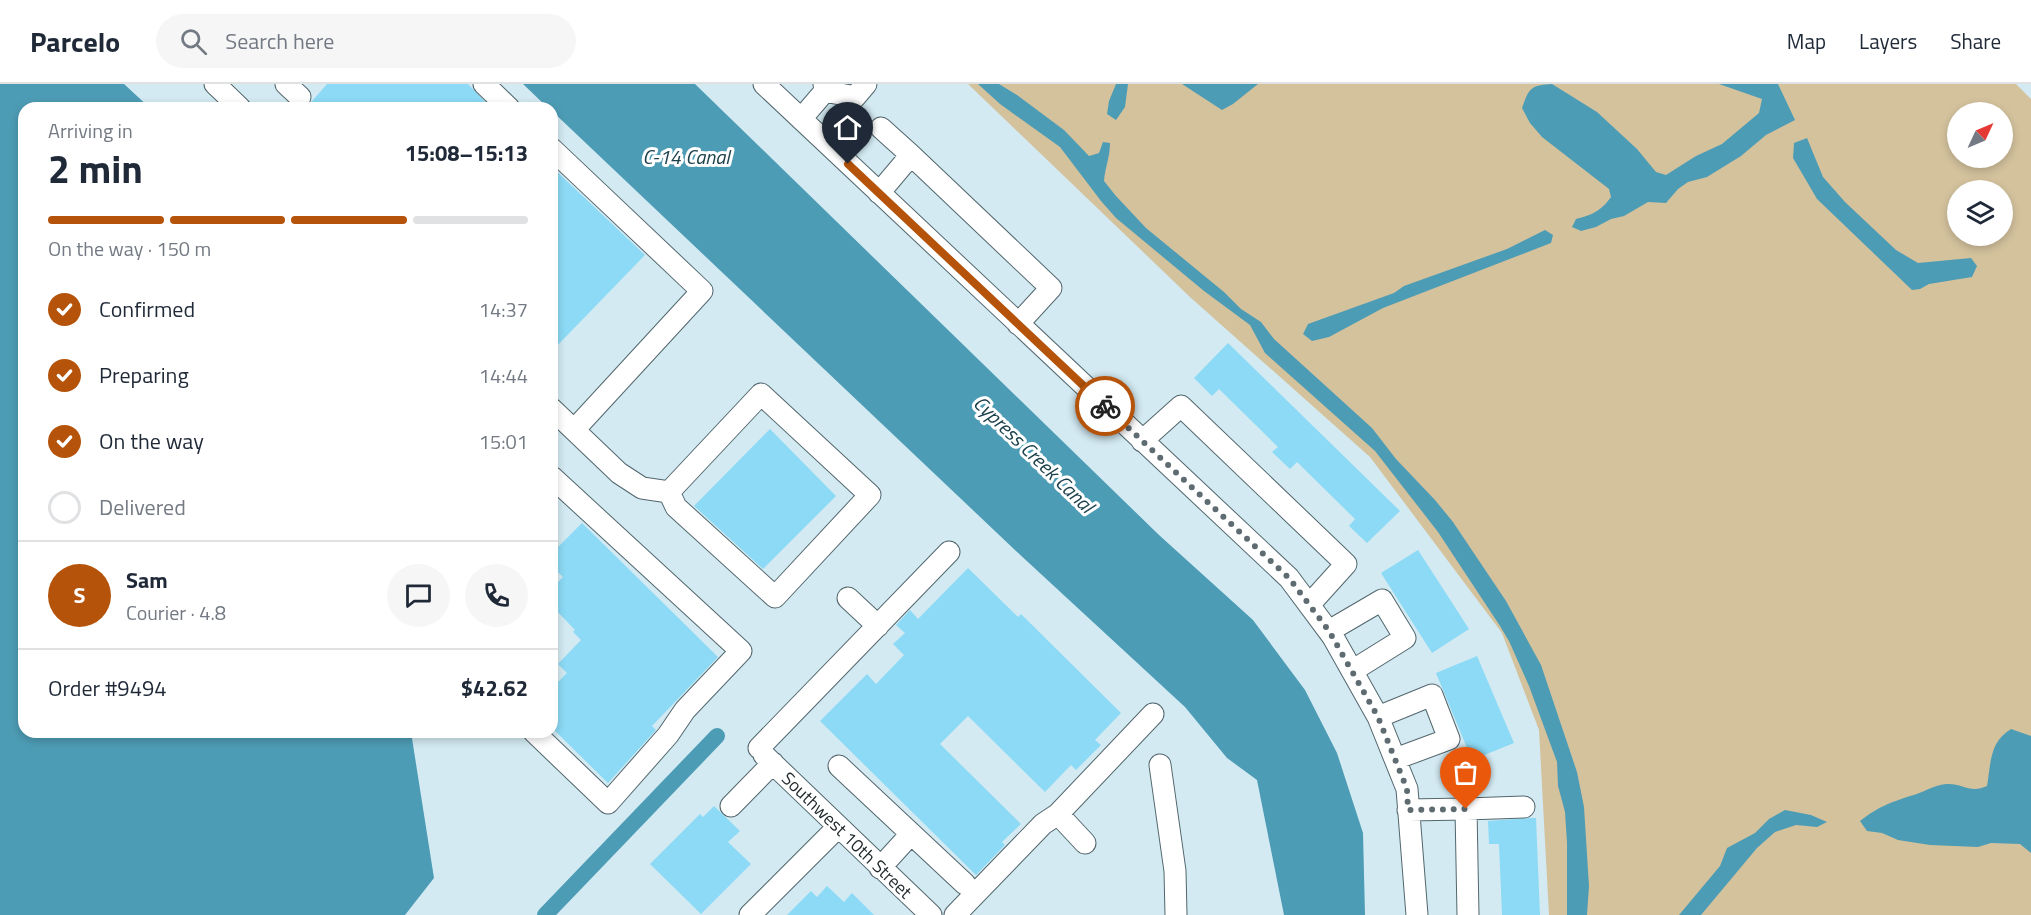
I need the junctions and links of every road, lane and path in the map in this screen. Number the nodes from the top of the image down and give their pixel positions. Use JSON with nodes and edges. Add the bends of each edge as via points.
{"nodes":[{"id":1,"x":484,"y":84,"type":"edge"},
{"id":2,"x":764,"y":84,"type":"edge"},
{"id":3,"x":867,"y":84,"type":"edge"},
{"id":4,"x":220,"y":86,"type":"edge"},
{"id":5,"x":825,"y":87,"type":"edge"},
{"id":6,"x":235,"y":102,"type":"edge"},
{"id":7,"x":503,"y":102,"type":"edge"},
{"id":8,"x":801,"y":119,"type":"junction"},
{"id":9,"x":881,"y":128,"type":"dead end"},
{"id":10,"x":558,"y":154,"type":"edge"},
{"id":11,"x":911,"y":155,"type":"junction"},
{"id":12,"x":879,"y":193,"type":"junction"},
{"id":13,"x":1018,"y":324,"type":"junction"},
{"id":14,"x":558,"y":415,"type":"edge"},
{"id":15,"x":574,"y":430,"type":"junction"},
{"id":16,"x":1142,"y":441,"type":"junction"},
{"id":17,"x":558,"y":483,"type":"edge"},
{"id":18,"x":669,"y":492,"type":"junction"},
{"id":19,"x":949,"y":552,"type":"dead end"},
{"id":20,"x":848,"y":598,"type":"dead end"},
{"id":21,"x":1309,"y":605,"type":"junction"},
{"id":22,"x":878,"y":626,"type":"junction"},
{"id":23,"x":1329,"y":631,"type":"junction"},
{"id":24,"x":1352,"y":671,"type":"junction"},
{"id":25,"x":1153,"y":714,"type":"dead end"},
{"id":26,"x":1378,"y":717,"type":"junction"},
{"id":27,"x":540,"y":738,"type":"edge"},
{"id":28,"x":765,"y":756,"type":"junction"},
{"id":29,"x":1395,"y":759,"type":"junction"},
{"id":30,"x":1160,"y":765,"type":"dead end"},
{"id":31,"x":839,"y":766,"type":"dead end"},
{"id":32,"x":731,"y":806,"type":"dead end"},
{"id":33,"x":1524,"y":807,"type":"dead end"},
{"id":34,"x":1466,"y":809,"type":"junction"},
{"id":35,"x":1408,"y":810,"type":"junction"},
{"id":36,"x":1058,"y":814,"type":"junction"},
{"id":37,"x":838,"y":827,"type":"junction"},
{"id":38,"x":911,"y":834,"type":"junction"},
{"id":39,"x":1085,"y":843,"type":"dead end"},
{"id":40,"x":880,"y":868,"type":"junction"},
{"id":41,"x":965,"y":884,"type":"dead end"},
{"id":42,"x":750,"y":915,"type":"edge"},
{"id":43,"x":931,"y":915,"type":"edge"},
{"id":44,"x":955,"y":915,"type":"edge"},
{"id":45,"x":1176,"y":915,"type":"edge"},
{"id":46,"x":1417,"y":915,"type":"edge"},
{"id":47,"x":1468,"y":915,"type":"edge"}],
"edges":[{"from":1,"to":7,"type":"street"},
{"from":2,"to":8,"type":"street"},
{"from":3,"to":5,"type":"street","via":[[855,97]]},
{"from":4,"to":6,"type":"street"},
{"from":5,"to":8,"type":"street"},
{"from":8,"to":12,"type":"street"},
{"from":9,"to":11,"type":"street"},
{"from":10,"to":15,"type":"street","via":[[702,291]]},
{"from":11,"to":12,"type":"street"},
{"from":11,"to":13,"type":"street","via":[[1051,288]]},
{"from":12,"to":13,"type":"street"},
{"from":13,"to":16,"type":"street"},
{"from":14,"to":15,"type":"street"},
{"from":15,"to":18,"type":"street","via":[[619,473],[642,488]]},
{"from":16,"to":21,"type":"street","via":[[1289,578]]},
{"from":16,"to":21,"type":"street","via":[[1181,406],[1346,564]]},
{"from":17,"to":27,"type":"street","via":[[741,651],[685,710],[668,735],[608,802]]},
{"from":18,"to":18,"type":"street","via":[[761,394],[870,495],[775,597],[676,507]]},
{"from":19,"to":22,"type":"street"},
{"from":20,"to":22,"type":"street"},
{"from":21,"to":23,"type":"street"},
{"from":22,"to":28,"type":"street"},
{"from":23,"to":24,"type":"street"},
{"from":23,"to":24,"type":"street","via":[[1382,600],[1405,638]]},
{"from":24,"to":26,"type":"street"},
{"from":25,"to":36,"type":"street"},
{"from":26,"to":29,"type":"street"},
{"from":26,"to":29,"type":"street","via":[[1432,695],[1449,739]]},
{"from":28,"to":32,"type":"street"},
{"from":28,"to":37,"type":"street","name":"Southwest 10th Street"},
{"from":29,"to":35,"type":"street","via":[[1407,789]]},
{"from":30,"to":45,"type":"street","via":[[1175,872]]},
{"from":31,"to":38,"type":"street"},
{"from":33,"to":34,"type":"street"},
{"from":34,"to":35,"type":"street"},
{"from":34,"to":47,"type":"street"},
{"from":35,"to":46,"type":"street"},
{"from":36,"to":39,"type":"street"},
{"from":36,"to":44,"type":"street","via":[[1043,824]]},
{"from":37,"to":40,"type":"street","name":"Southwest 10th Street"},
{"from":37,"to":42,"type":"street"},
{"from":38,"to":40,"type":"street"},
{"from":38,"to":41,"type":"street"},
{"from":40,"to":43,"type":"street","name":"Southwest 10th Street"}]}
